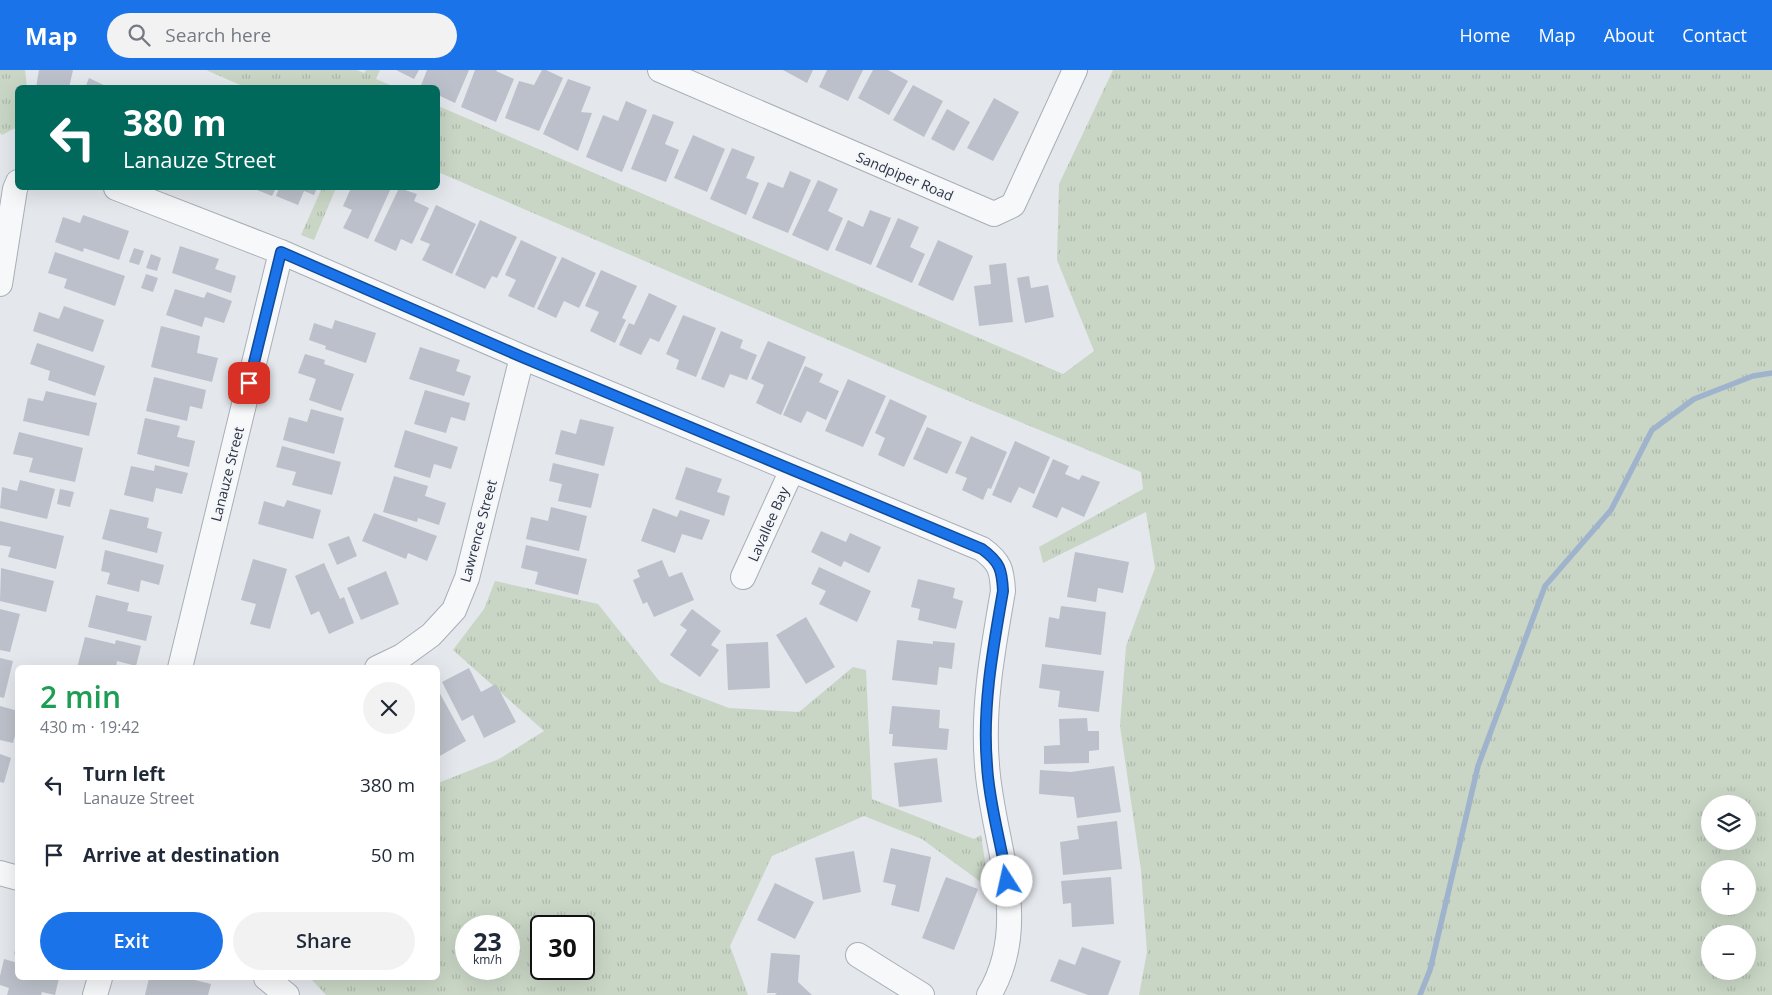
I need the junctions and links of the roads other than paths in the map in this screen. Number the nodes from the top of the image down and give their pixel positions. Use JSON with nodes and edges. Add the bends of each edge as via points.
{"nodes":[{"id":1,"x":660,"y":70,"type":"edge"},
{"id":2,"x":1075,"y":70,"type":"edge"},
{"id":3,"x":15,"y":189,"type":"edge"},
{"id":4,"x":121,"y":190,"type":"edge"},
{"id":5,"x":281,"y":252,"type":"junction"},
{"id":6,"x":0,"y":284,"type":"edge"},
{"id":7,"x":522,"y":357,"type":"junction"},
{"id":8,"x":792,"y":470,"type":"junction"},
{"id":9,"x":744,"y":577,"type":"dead end"},
{"id":10,"x":187,"y":665,"type":"edge"},
{"id":11,"x":383,"y":665,"type":"edge"},
{"id":12,"x":0,"y":873,"type":"edge"},
{"id":13,"x":15,"y":877,"type":"edge"},
{"id":14,"x":858,"y":955,"type":"dead end"},
{"id":15,"x":100,"y":980,"type":"edge"},
{"id":16,"x":269,"y":980,"type":"edge"},
{"id":17,"x":96,"y":995,"type":"edge"},
{"id":18,"x":288,"y":995,"type":"edge"},
{"id":19,"x":922,"y":995,"type":"edge"},
{"id":20,"x":989,"y":995,"type":"edge"}],
"edges":[{"from":1,"to":2,"type":"street","name":"Sandpiper Road","via":[[994,214],[1013,205]]},
{"from":3,"to":6,"type":"street"},
{"from":4,"to":5,"type":"street"},
{"from":5,"to":7,"type":"street"},
{"from":5,"to":10,"type":"street","name":"Lanauze Street"},
{"from":7,"to":8,"type":"street"},
{"from":7,"to":11,"type":"street","name":"Lawrence Street","via":[[467,578],[454,610],[431,635]]},
{"from":8,"to":9,"type":"street","name":"Lavallee Bay"},
{"from":8,"to":20,"type":"street","via":[[982,549],[999,566],[1003,591],[988,685],[986,755],[1010,912],[1002,966]]},
{"from":12,"to":13,"type":"street"},
{"from":14,"to":19,"type":"street"},
{"from":15,"to":17,"type":"street"},
{"from":16,"to":18,"type":"street"}]}
